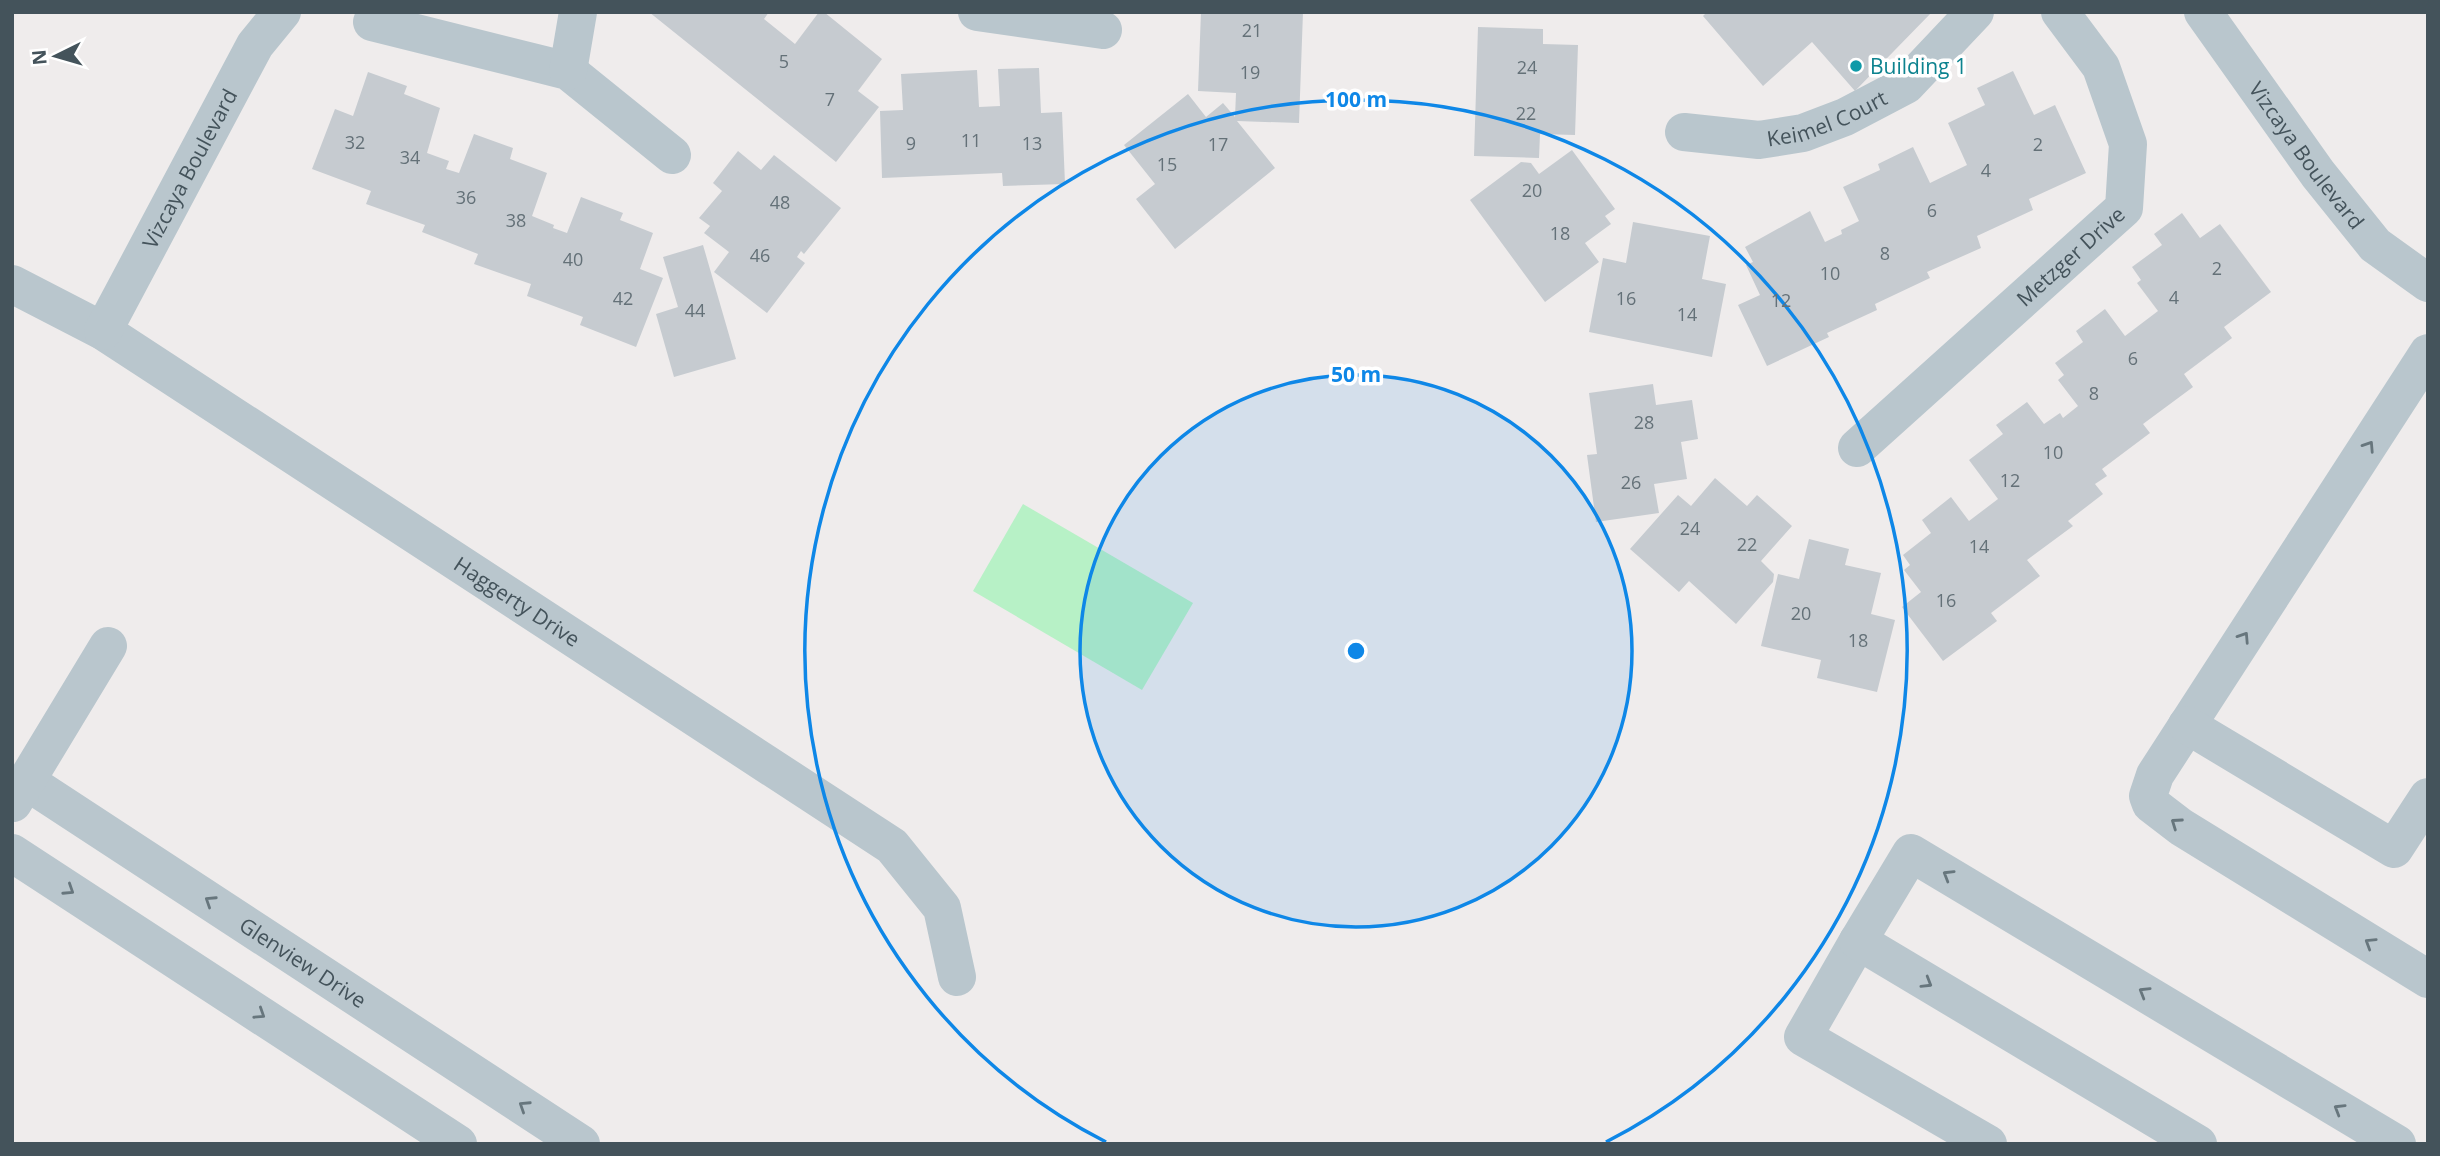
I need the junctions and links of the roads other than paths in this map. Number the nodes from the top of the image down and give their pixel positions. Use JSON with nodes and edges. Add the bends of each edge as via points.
{"nodes":[{"id":1,"x":282,"y":12,"type":"edge"},
{"id":2,"x":578,"y":12,"type":"edge"},
{"id":3,"x":977,"y":12,"type":"edge"},
{"id":4,"x":1975,"y":12,"type":"edge"},
{"id":5,"x":2060,"y":12,"type":"edge"},
{"id":6,"x":2203,"y":12,"type":"edge"},
{"id":7,"x":373,"y":22,"type":"dead end"},
{"id":8,"x":1103,"y":30,"type":"dead end"},
{"id":9,"x":568,"y":71,"type":"junction"},
{"id":10,"x":1684,"y":132,"type":"dead end"},
{"id":11,"x":672,"y":155,"type":"dead end"},
{"id":12,"x":2428,"y":283,"type":"edge"},
{"id":13,"x":12,"y":284,"type":"edge"},
{"id":14,"x":103,"y":331,"type":"junction"},
{"id":15,"x":2428,"y":353,"type":"edge"},
{"id":16,"x":1857,"y":448,"type":"dead end"},
{"id":17,"x":108,"y":646,"type":"dead end"},
{"id":18,"x":2187,"y":725,"type":"junction"},
{"id":19,"x":19,"y":792,"type":"edge"},
{"id":20,"x":2428,"y":797,"type":"edge"},
{"id":21,"x":12,"y":853,"type":"edge"},
{"id":22,"x":1858,"y":941,"type":"junction"},
{"id":23,"x":957,"y":976,"type":"dead end"},
{"id":24,"x":2428,"y":979,"type":"edge"},
{"id":25,"x":458,"y":1144,"type":"edge"},
{"id":26,"x":581,"y":1144,"type":"edge"},
{"id":27,"x":1988,"y":1144,"type":"edge"},
{"id":28,"x":2198,"y":1144,"type":"edge"},
{"id":29,"x":2397,"y":1144,"type":"edge"}],
"edges":[{"from":1,"to":14,"type":"street","name":"Vizcaya Boulevard","via":[[255,45]]},
{"from":2,"to":9,"type":"street"},
{"from":3,"to":8,"type":"street"},
{"from":4,"to":10,"type":"street","name":"Keimel Court","via":[[1906,85],[1844,117],[1803,133],[1759,140]]},
{"from":5,"to":16,"type":"street","name":"Metzger Drive","via":[[2101,67],[2128,144],[2124,208]]},
{"from":6,"to":12,"type":"street","name":"Vizcaya Boulevard","via":[[2318,174],[2375,245]]},
{"from":7,"to":9,"type":"street"},
{"from":9,"to":11,"type":"street"},
{"from":13,"to":14,"type":"street","name":"Haggerty Drive"},
{"from":14,"to":23,"type":"street","name":"Haggerty Drive","via":[[892,846],[942,908]]},
{"from":18,"to":15,"type":"street","one_way":true},
{"from":17,"to":19,"type":"street","name":"Glenview Drive"},
{"from":18,"to":20,"type":"street","via":[[2394,849]]},
{"from":24,"to":18,"type":"street","one_way":true,"via":[[2180,827],[2151,804],[2148,796],[2155,775]]},
{"from":26,"to":19,"type":"street","name":"Glenview Drive","one_way":true},
{"from":21,"to":25,"type":"street","one_way":true},
{"from":22,"to":27,"type":"street","via":[[1803,1037]]},
{"from":22,"to":28,"type":"street","one_way":true},
{"from":29,"to":22,"type":"street","one_way":true,"via":[[1911,853]]}]}
